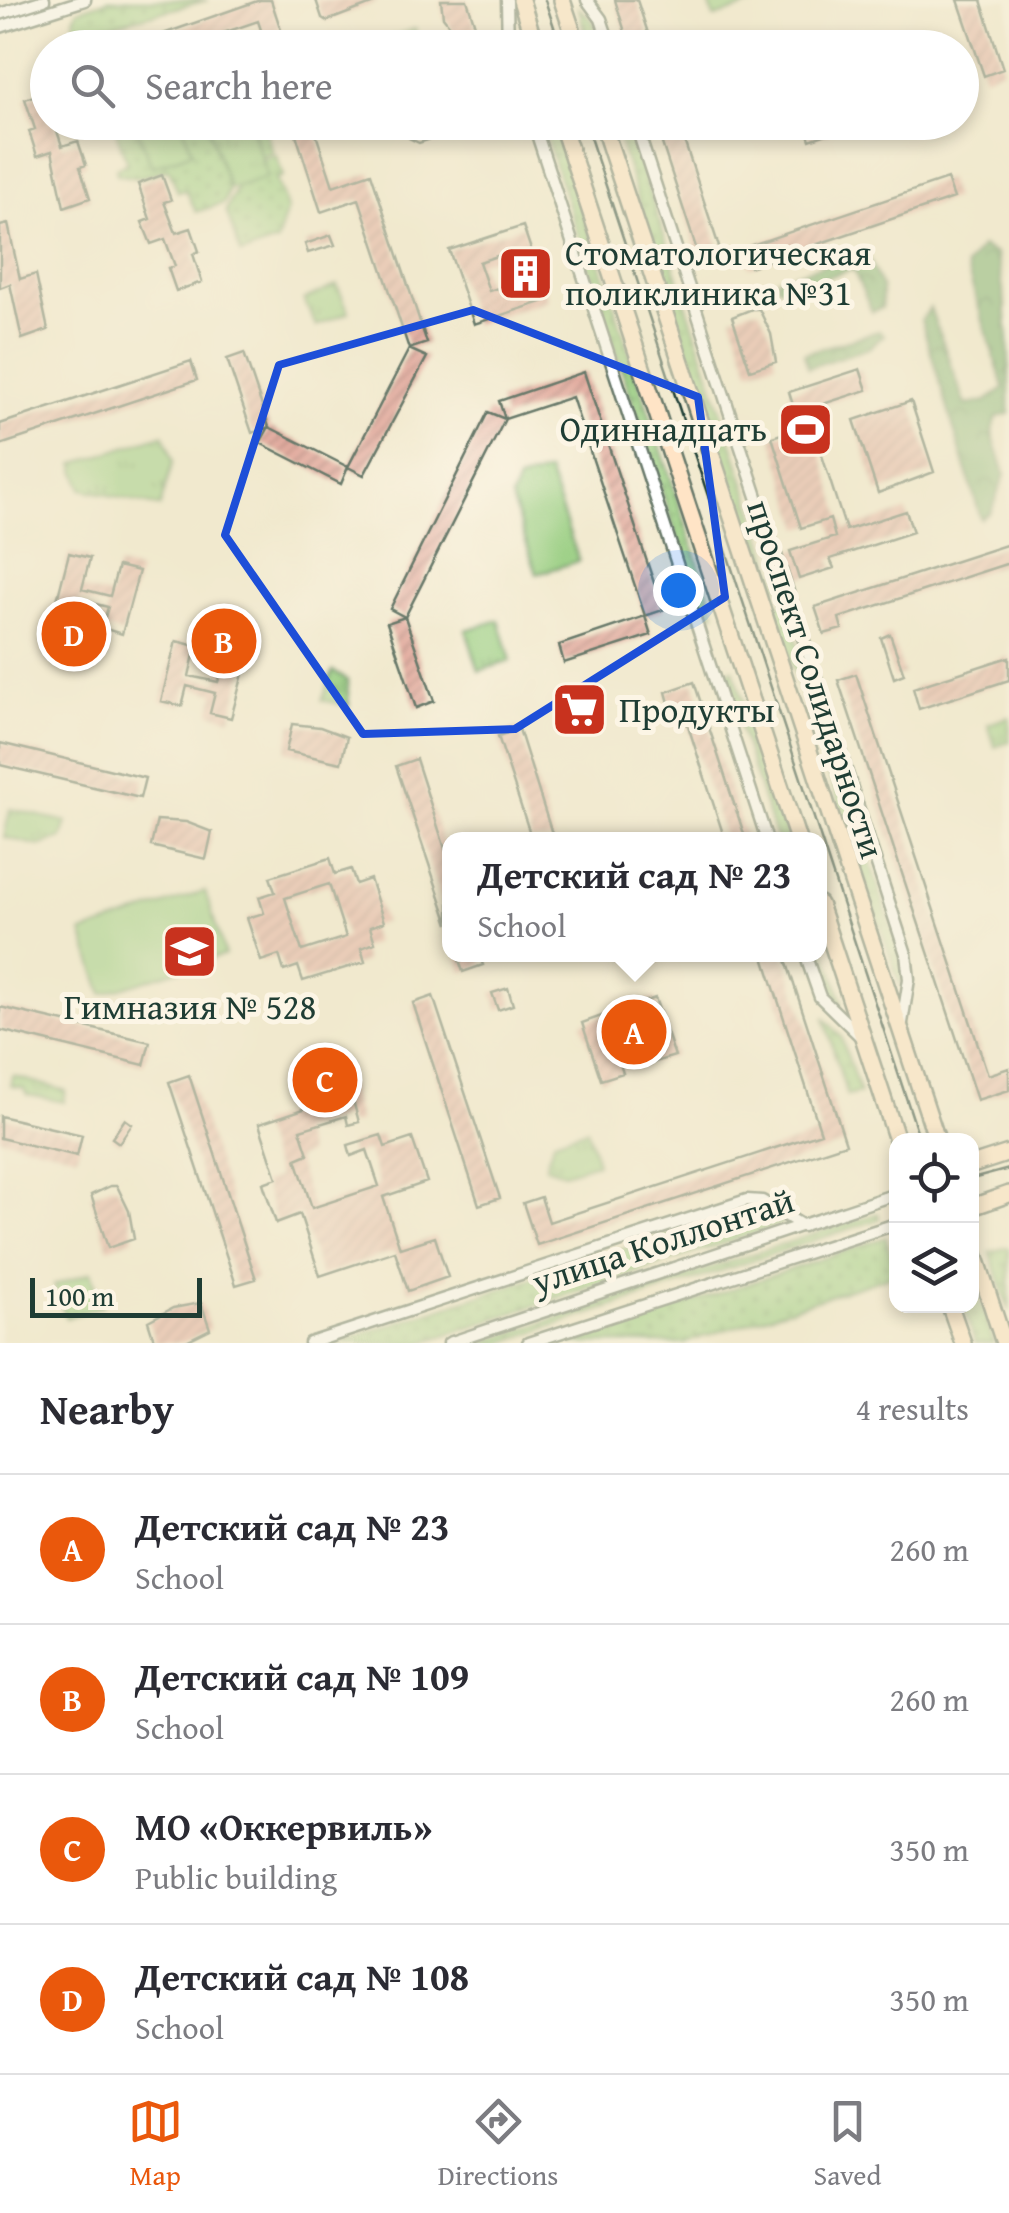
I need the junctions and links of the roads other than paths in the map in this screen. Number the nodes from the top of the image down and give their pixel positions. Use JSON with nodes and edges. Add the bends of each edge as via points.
{"nodes":[{"id":1,"x":44,"y":0,"type":"edge"},
{"id":2,"x":85,"y":0,"type":"edge"},
{"id":3,"x":508,"y":0,"type":"edge"},
{"id":4,"x":520,"y":0,"type":"edge"},
{"id":5,"x":562,"y":0,"type":"edge"},
{"id":6,"x":587,"y":0,"type":"edge"},
{"id":7,"x":0,"y":14,"type":"edge"},
{"id":8,"x":0,"y":28,"type":"edge"},
{"id":9,"x":508,"y":30,"type":"edge"},
{"id":10,"x":530,"y":30,"type":"edge"},
{"id":11,"x":572,"y":30,"type":"edge"},
{"id":12,"x":605,"y":30,"type":"edge"},
{"id":13,"x":539,"y":140,"type":"edge"},
{"id":14,"x":567,"y":140,"type":"edge"},
{"id":15,"x":608,"y":140,"type":"edge"},
{"id":16,"x":641,"y":140,"type":"edge"},
{"id":17,"x":764,"y":832,"type":"edge"},
{"id":18,"x":795,"y":832,"type":"edge"},
{"id":19,"x":827,"y":928,"type":"edge"},
{"id":20,"x":808,"y":962,"type":"edge"},
{"id":21,"x":900,"y":1029,"type":"junction"},
{"id":22,"x":864,"y":1040,"type":"junction"},
{"id":23,"x":895,"y":1133,"type":"edge"},
{"id":24,"x":935,"y":1133,"type":"edge"},
{"id":25,"x":1009,"y":1153,"type":"edge"},
{"id":26,"x":979,"y":1163,"type":"edge"},
{"id":27,"x":1009,"y":1194,"type":"edge"},
{"id":28,"x":889,"y":1196,"type":"edge"},
{"id":29,"x":979,"y":1205,"type":"edge"},
{"id":30,"x":804,"y":1226,"type":"junction"},
{"id":31,"x":889,"y":1226,"type":"edge"},
{"id":32,"x":979,"y":1266,"type":"edge"},
{"id":33,"x":952,"y":1313,"type":"edge"},
{"id":34,"x":310,"y":1343,"type":"edge"},
{"id":35,"x":448,"y":1343,"type":"edge"},
{"id":36,"x":528,"y":1343,"type":"edge"},
{"id":37,"x":963,"y":1343,"type":"edge"},
{"id":38,"x":1004,"y":1343,"type":"edge"}],
"edges":[{"from":1,"to":7,"type":"street"},
{"from":2,"to":8,"type":"street"},
{"from":3,"to":9,"type":"street"},
{"from":4,"to":10,"type":"main road"},
{"from":5,"to":11,"type":"main road"},
{"from":6,"to":12,"type":"street"},
{"from":13,"to":17,"type":"street"},
{"from":14,"to":18,"type":"main road","name":"проспект Солидарности"},
{"from":15,"to":21,"type":"main road","name":"проспект Солидарности"},
{"from":16,"to":21,"type":"street","via":[[906,954]]},
{"from":19,"to":22,"type":"main road"},
{"from":20,"to":22,"type":"street","via":[[820,997]]},
{"from":21,"to":24,"type":"main road","name":"проспект Солидарности"},
{"from":22,"to":23,"type":"main road"},
{"from":25,"to":26,"type":"main road"},
{"from":27,"to":29,"type":"main road"},
{"from":28,"to":30,"type":"street","name":"улица Коллонтай"},
{"from":30,"to":34,"type":"street","via":[[762,1201],[747,1200]]},
{"from":30,"to":35,"type":"street","name":"улица Коллонтай"},
{"from":31,"to":36,"type":"street","name":"улица Коллонтай"},
{"from":32,"to":38,"type":"main road"},
{"from":33,"to":37,"type":"main road"}]}
